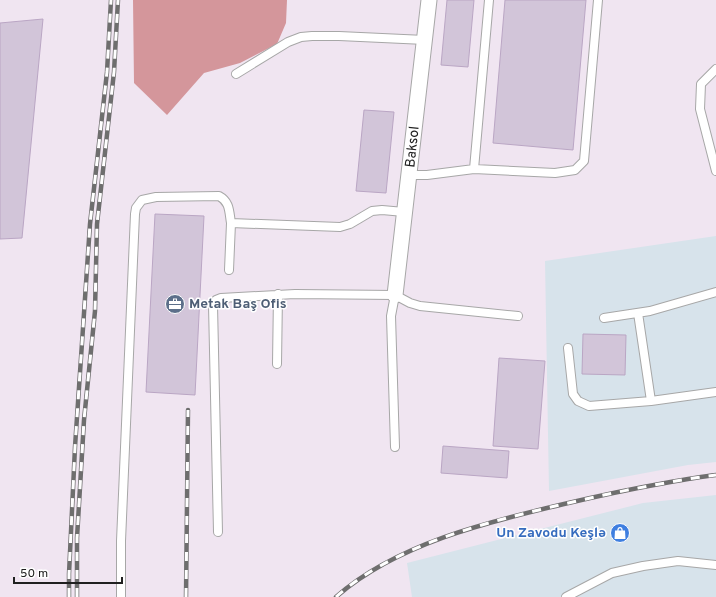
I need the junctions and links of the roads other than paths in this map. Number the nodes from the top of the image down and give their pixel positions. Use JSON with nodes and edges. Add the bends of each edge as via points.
{"nodes":[{"id":1,"x":429,"y":0,"type":"edge"},
{"id":2,"x":489,"y":0,"type":"edge"},
{"id":3,"x":598,"y":0,"type":"edge"},
{"id":4,"x":424,"y":40,"type":"junction"},
{"id":5,"x":716,"y":69,"type":"edge"},
{"id":6,"x":236,"y":74,"type":"dead end"},
{"id":7,"x":474,"y":169,"type":"junction"},
{"id":8,"x":716,"y":171,"type":"edge"},
{"id":9,"x":410,"y":175,"type":"junction"},
{"id":10,"x":404,"y":212,"type":"junction"},
{"id":11,"x":231,"y":223,"type":"junction"},
{"id":12,"x":229,"y":270,"type":"dead end"},
{"id":13,"x":716,"y":292,"type":"edge"},
{"id":14,"x":278,"y":294,"type":"junction"},
{"id":15,"x":395,"y":295,"type":"junction"},
{"id":16,"x":638,"y":313,"type":"junction"},
{"id":17,"x":518,"y":316,"type":"dead end"},
{"id":18,"x":604,"y":318,"type":"dead end"},
{"id":19,"x":568,"y":348,"type":"dead end"},
{"id":20,"x":277,"y":364,"type":"dead end"},
{"id":21,"x":716,"y":392,"type":"edge"},
{"id":22,"x":650,"y":400,"type":"junction"},
{"id":23,"x":394,"y":447,"type":"dead end"},
{"id":24,"x":218,"y":532,"type":"dead end"},
{"id":25,"x":716,"y":565,"type":"edge"},
{"id":26,"x":121,"y":597,"type":"edge"},
{"id":27,"x":566,"y":597,"type":"edge"}],
"edges":[{"from":1,"to":4,"type":"street","name":"Baksol"},
{"from":2,"to":7,"type":"lane"},
{"from":3,"to":7,"type":"lane","via":[[584,161],[575,170],[555,173]]},
{"from":4,"to":6,"type":"lane","via":[[301,37],[288,42]]},
{"from":4,"to":9,"type":"street","name":"Baksol"},
{"from":5,"to":8,"type":"lane","via":[[701,84],[700,109]]},
{"from":7,"to":9,"type":"lane"},
{"from":9,"to":10,"type":"street","name":"Baksol"},
{"from":10,"to":11,"type":"lane","via":[[372,211],[340,227]]},
{"from":10,"to":15,"type":"street","name":"Baksol"},
{"from":11,"to":12,"type":"lane"},
{"from":11,"to":26,"type":"lane","via":[[228,205],[225,199],[218,196],[148,197],[136,208],[121,533]]},
{"from":13,"to":16,"type":"lane"},
{"from":14,"to":15,"type":"lane"},
{"from":14,"to":20,"type":"lane"},
{"from":14,"to":24,"type":"lane","via":[[221,298],[213,305]]},
{"from":15,"to":17,"type":"lane","via":[[420,306]]},
{"from":15,"to":23,"type":"lane","via":[[391,316]]},
{"from":16,"to":18,"type":"lane"},
{"from":16,"to":22,"type":"lane"},
{"from":19,"to":22,"type":"lane","via":[[573,394],[578,401],[589,406]]},
{"from":21,"to":22,"type":"lane"},
{"from":25,"to":27,"type":"lane","via":[[678,561],[643,566],[612,573]]}]}
